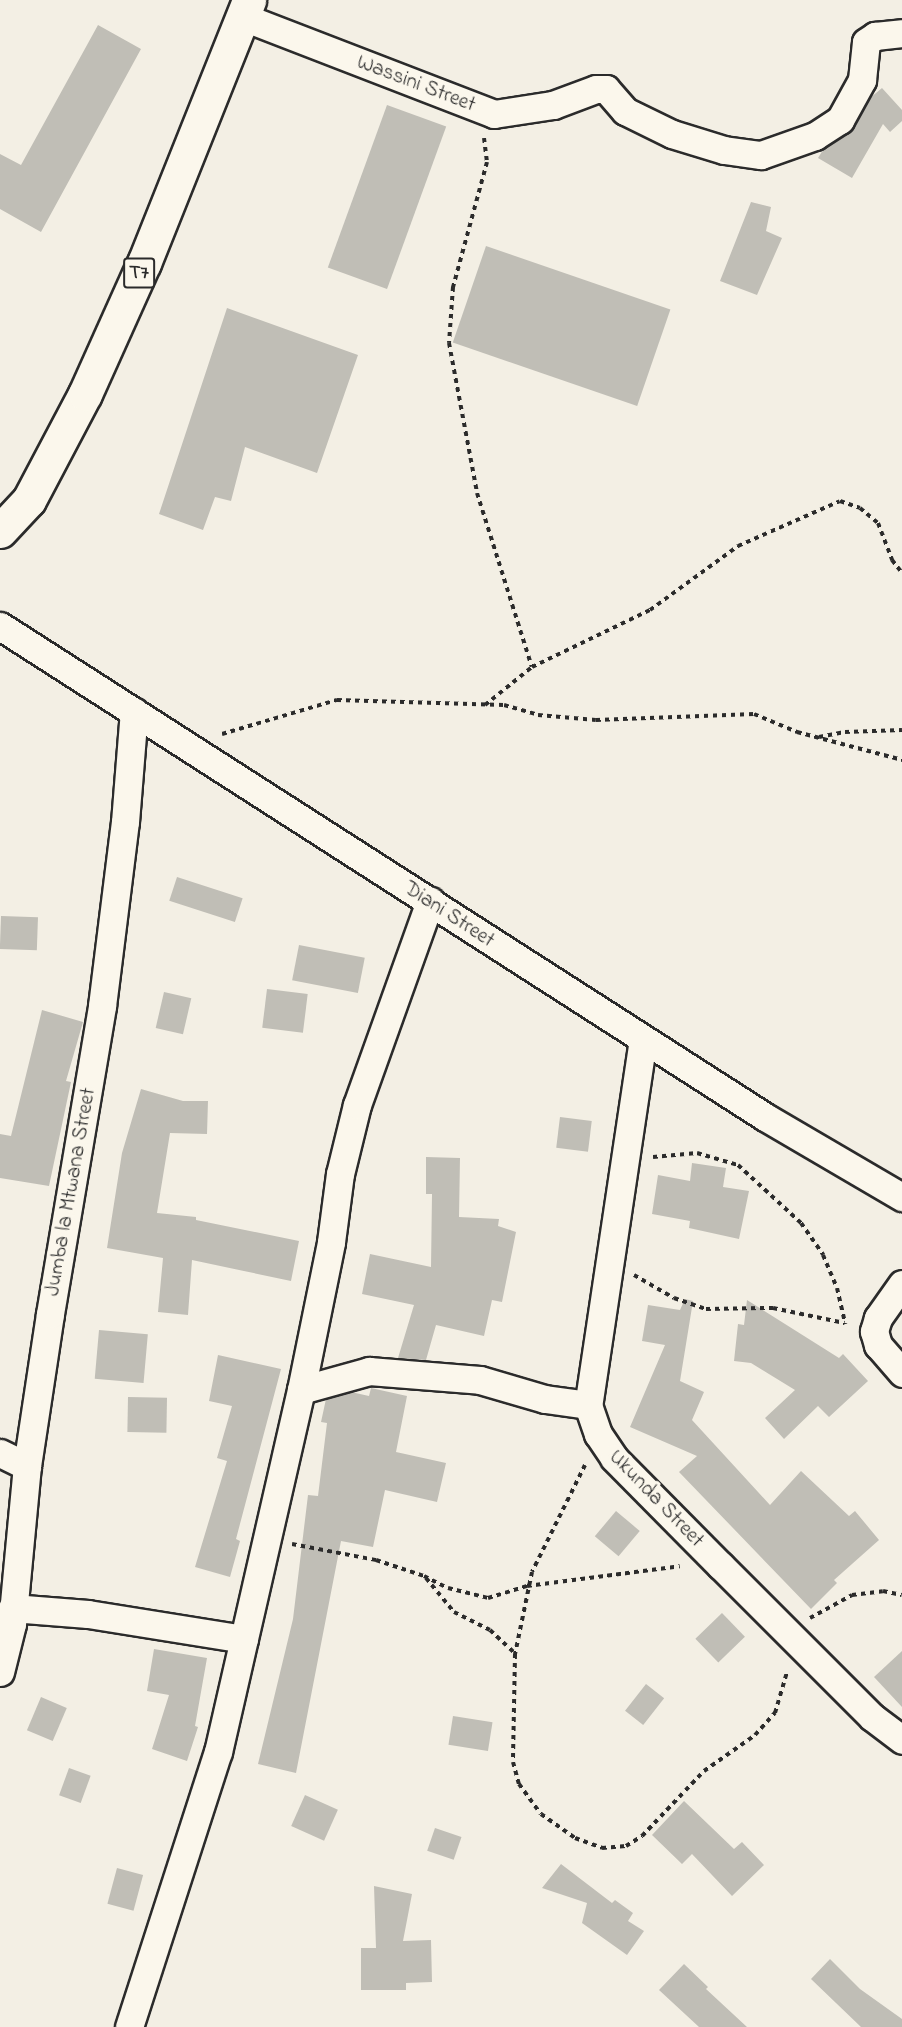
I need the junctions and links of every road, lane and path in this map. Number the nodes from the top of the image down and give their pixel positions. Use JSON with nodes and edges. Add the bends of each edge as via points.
{"nodes":[{"id":1,"x":246,"y":9,"type":"edge"},
{"id":2,"x":902,"y":33,"type":"edge"},
{"id":3,"x":472,"y":108,"type":"junction"},
{"id":4,"x":0,"y":531,"type":"edge"},
{"id":5,"x":902,"y":573,"type":"edge"},
{"id":6,"x":0,"y":626,"type":"edge"},
{"id":7,"x":532,"y":667,"type":"junction"},
{"id":8,"x":485,"y":705,"type":"junction"},
{"id":9,"x":134,"y":711,"type":"junction"},
{"id":10,"x":902,"y":730,"type":"edge"},
{"id":11,"x":817,"y":738,"type":"junction"},
{"id":12,"x":183,"y":743,"type":"junction"},
{"id":13,"x":902,"y":760,"type":"edge"},
{"id":14,"x":430,"y":901,"type":"junction"},
{"id":15,"x":643,"y":1039,"type":"junction"},
{"id":16,"x":623,"y":1164,"type":"junction"},
{"id":17,"x":902,"y":1197,"type":"edge"},
{"id":18,"x":608,"y":1264,"type":"junction"},
{"id":19,"x":902,"y":1284,"type":"edge"},
{"id":20,"x":844,"y":1324,"type":"junction"},
{"id":21,"x":874,"y":1331,"type":"junction"},
{"id":22,"x":902,"y":1373,"type":"edge"},
{"id":23,"x":302,"y":1390,"type":"junction"},
{"id":24,"x":588,"y":1405,"type":"junction"},
{"id":25,"x":598,"y":1434,"type":"junction"},
{"id":26,"x":0,"y":1453,"type":"edge"},
{"id":27,"x":27,"y":1466,"type":"junction"},
{"id":28,"x":267,"y":1539,"type":"junction"},
{"id":29,"x":720,"y":1565,"type":"junction"},
{"id":30,"x":424,"y":1576,"type":"junction"},
{"id":31,"x":528,"y":1586,"type":"junction"},
{"id":32,"x":902,"y":1595,"type":"edge"},
{"id":33,"x":12,"y":1608,"type":"junction"},
{"id":34,"x":789,"y":1634,"type":"junction"},
{"id":35,"x":244,"y":1639,"type":"junction"},
{"id":36,"x":515,"y":1654,"type":"junction"},
{"id":37,"x":0,"y":1672,"type":"edge"},
{"id":38,"x":902,"y":1740,"type":"edge"},
{"id":39,"x":129,"y":2027,"type":"edge"}],
"edges":[{"from":1,"to":3,"type":"street","name":"Wassini Street"},
{"from":1,"to":4,"type":"highway","number":"T7","via":[[144,263],[85,394],[29,500]]},
{"from":2,"to":3,"type":"street","name":"Wassini Street","via":[[875,36],[866,42],[862,80],[840,120],[805,140],[761,155],[724,150],[672,134],[625,111],[606,89],[494,114]]},
{"from":3,"to":7,"type":"path","via":[[487,162],[453,287],[449,343],[477,493]]},
{"from":5,"to":7,"type":"path","via":[[887,549],[878,523],[860,508],[840,501],[738,546],[650,610]]},
{"from":6,"to":9,"type":"street","name":"Diani Street"},
{"from":7,"to":8,"type":"path"},
{"from":8,"to":11,"type":"path","via":[[596,720],[754,714]]},
{"from":8,"to":12,"type":"path","via":[[337,700]]},
{"from":9,"to":12,"type":"street","name":"Diani Street"},
{"from":9,"to":27,"type":"street","name":"Jumba la Mtwana Street","via":[[125,822],[102,1006]]},
{"from":10,"to":11,"type":"path","via":[[845,732]]},
{"from":11,"to":13,"type":"path"},
{"from":12,"to":14,"type":"street","name":"Diani Street"},
{"from":14,"to":15,"type":"street","name":"Diani Street"},
{"from":14,"to":23,"type":"street","via":[[357,1105],[340,1174]]},
{"from":15,"to":16,"type":"street","name":"Ukunda Street"},
{"from":15,"to":17,"type":"street","name":"Diani Street"},
{"from":16,"to":18,"type":"street","name":"Ukunda Street","via":[[618,1221]]},
{"from":16,"to":20,"type":"path","via":[[670,1153],[697,1153],[738,1165],[801,1223],[823,1255],[837,1288]]},
{"from":18,"to":20,"type":"path","via":[[706,1309],[773,1308]]},
{"from":18,"to":24,"type":"street","name":"Ukunda Street"},
{"from":19,"to":21,"type":"street","via":[[878,1318]]},
{"from":20,"to":21,"type":"path"},
{"from":21,"to":22,"type":"street","via":[[878,1345]]},
{"from":23,"to":24,"type":"street","via":[[369,1371],[480,1380],[545,1399]]},
{"from":23,"to":28,"type":"street"},
{"from":24,"to":25,"type":"street","name":"Ukunda Street"},
{"from":25,"to":29,"type":"street","name":"Ukunda Street","via":[[614,1458]]},
{"from":25,"to":31,"type":"path"},
{"from":26,"to":27,"type":"street"},
{"from":27,"to":33,"type":"street","name":"Jumba la Mtwana Street"},
{"from":28,"to":30,"type":"path","via":[[376,1560]]},
{"from":28,"to":35,"type":"street"},
{"from":29,"to":31,"type":"path","via":[[651,1567]]},
{"from":29,"to":34,"type":"street","name":"Ukunda Street"},
{"from":30,"to":31,"type":"path","via":[[448,1588],[488,1598]]},
{"from":30,"to":36,"type":"path","via":[[454,1612],[490,1630]]},
{"from":31,"to":36,"type":"path"},
{"from":32,"to":34,"type":"path","via":[[883,1591],[852,1595],[830,1604]]},
{"from":33,"to":35,"type":"street","via":[[88,1614]]},
{"from":33,"to":37,"type":"street","name":"Jumba la Mtwana Street"},
{"from":34,"to":36,"type":"path","via":[[787,1678],[776,1713],[755,1735],[704,1771],[642,1836],[626,1846],[602,1848],[575,1838],[541,1814],[519,1784],[512,1731]]},
{"from":34,"to":38,"type":"street","name":"Ukunda Street","via":[[872,1717]]},
{"from":35,"to":39,"type":"street","via":[[218,1752]]}]}
